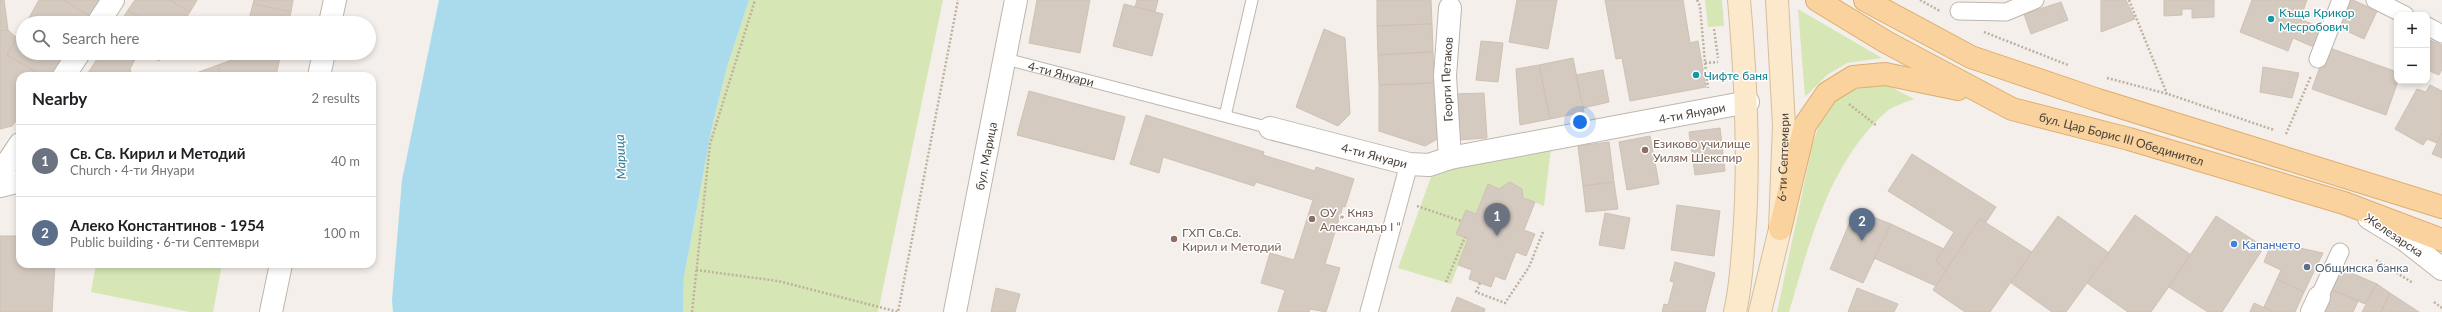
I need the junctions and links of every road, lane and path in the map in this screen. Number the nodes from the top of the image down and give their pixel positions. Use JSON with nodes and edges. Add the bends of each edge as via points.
{"nodes":[{"id":1,"x":113,"y":0,"type":"edge"},
{"id":2,"x":334,"y":0,"type":"edge"},
{"id":3,"x":755,"y":0,"type":"edge"},
{"id":4,"x":958,"y":0,"type":"edge"},
{"id":5,"x":1016,"y":0,"type":"edge"},
{"id":6,"x":1252,"y":0,"type":"edge"},
{"id":7,"x":1697,"y":0,"type":"edge"},
{"id":8,"x":1740,"y":0,"type":"edge"},
{"id":9,"x":1777,"y":0,"type":"edge"},
{"id":10,"x":1817,"y":0,"type":"edge"},
{"id":11,"x":1865,"y":0,"type":"edge"},
{"id":12,"x":1920,"y":0,"type":"edge"},
{"id":13,"x":2035,"y":0,"type":"edge"},
{"id":14,"x":2129,"y":0,"type":"edge"},
{"id":15,"x":2341,"y":0,"type":"edge"},
{"id":16,"x":2375,"y":0,"type":"edge"},
{"id":17,"x":1451,"y":4,"type":"edge"},
{"id":18,"x":1959,"y":11,"type":"dead end"},
{"id":19,"x":1941,"y":12,"type":"dead end"},
{"id":20,"x":2398,"y":12,"type":"edge"},
{"id":21,"x":103,"y":16,"type":"edge"},
{"id":22,"x":331,"y":16,"type":"edge"},
{"id":23,"x":2430,"y":28,"type":"edge"},
{"id":24,"x":1714,"y":29,"type":"dead end"},
{"id":25,"x":1983,"y":32,"type":"dead end"},
{"id":26,"x":2442,"y":34,"type":"edge"},
{"id":27,"x":1718,"y":58,"type":"dead end"},
{"id":28,"x":1006,"y":59,"type":"junction"},
{"id":29,"x":2318,"y":59,"type":"joint"},
{"id":30,"x":74,"y":60,"type":"edge"},
{"id":31,"x":322,"y":60,"type":"edge"},
{"id":32,"x":1718,"y":62,"type":"dead end"},
{"id":33,"x":1705,"y":63,"type":"junction"},
{"id":34,"x":2076,"y":68,"type":"dead end"},
{"id":35,"x":67,"y":72,"type":"edge"},
{"id":36,"x":320,"y":72,"type":"edge"},
{"id":37,"x":2104,"y":77,"type":"dead end"},
{"id":38,"x":1708,"y":92,"type":"dead end"},
{"id":39,"x":1844,"y":100,"type":"dead end"},
{"id":40,"x":1748,"y":102,"type":"junction"},
{"id":41,"x":2012,"y":109,"type":"junction"},
{"id":42,"x":1225,"y":116,"type":"junction"},
{"id":43,"x":1877,"y":126,"type":"dead end"},
{"id":44,"x":1270,"y":128,"type":"joint"},
{"id":45,"x":2286,"y":134,"type":"dead end"},
{"id":46,"x":16,"y":150,"type":"edge"},
{"id":47,"x":1450,"y":158,"type":"junction"},
{"id":48,"x":1409,"y":164,"type":"junction"},
{"id":49,"x":0,"y":174,"type":"edge"},
{"id":50,"x":16,"y":182,"type":"edge"},
{"id":51,"x":0,"y":186,"type":"edge"},
{"id":52,"x":2344,"y":203,"type":"junction"},
{"id":53,"x":1420,"y":207,"type":"dead end"},
{"id":54,"x":2442,"y":207,"type":"edge"},
{"id":55,"x":1462,"y":221,"type":"dead end"},
{"id":56,"x":1780,"y":229,"type":"junction"},
{"id":57,"x":1543,"y":232,"type":"dead end"},
{"id":58,"x":1465,"y":237,"type":"dead end"},
{"id":59,"x":2442,"y":240,"type":"edge"},
{"id":60,"x":2340,"y":252,"type":"dead end"},
{"id":61,"x":2376,"y":260,"type":"dead end"},
{"id":62,"x":280,"y":268,"type":"edge"},
{"id":63,"x":696,"y":270,"type":"junction"},
{"id":64,"x":2442,"y":270,"type":"edge"},
{"id":65,"x":1446,"y":282,"type":"dead end"},
{"id":66,"x":1480,"y":283,"type":"dead end"},
{"id":67,"x":2413,"y":283,"type":"dead end"},
{"id":68,"x":2434,"y":302,"type":"dead end"},
{"id":69,"x":2316,"y":304,"type":"edge"},
{"id":70,"x":2442,"y":308,"type":"edge"},
{"id":71,"x":271,"y":312,"type":"edge"},
{"id":72,"x":692,"y":312,"type":"edge"},
{"id":73,"x":898,"y":312,"type":"edge"},
{"id":74,"x":955,"y":312,"type":"edge"},
{"id":75,"x":1369,"y":312,"type":"edge"},
{"id":76,"x":1735,"y":312,"type":"edge"},
{"id":77,"x":1760,"y":312,"type":"edge"}],
"edges":[{"from":1,"to":21,"type":"street"},
{"from":2,"to":22,"type":"street"},
{"from":3,"to":63,"type":"path","via":[[710,144]]},
{"from":4,"to":73,"type":"path"},
{"from":5,"to":28,"type":"street","name":"бул. Марица"},
{"from":6,"to":42,"type":"lane"},
{"from":7,"to":33,"type":"path","via":[[1700,6]]},
{"from":8,"to":40,"type":"main road"},
{"from":9,"to":56,"type":"main road","name":"6-ти Септември","via":[[1784,125]]},
{"from":10,"to":41,"type":"main road","name":"бул. Цар Борис III Обединител","via":[[1886,42]]},
{"from":11,"to":54,"type":"main road","via":[[1971,57],[2098,100]]},
{"from":12,"to":19,"type":"path"},
{"from":13,"to":18,"type":"street","via":[[2006,12]]},
{"from":14,"to":37,"type":"path","via":[[2168,94]]},
{"from":15,"to":29,"type":"street"},
{"from":16,"to":20,"type":"street"},
{"from":17,"to":47,"type":"street","name":"Георги Петаков","via":[[1445,76]]},
{"from":23,"to":26,"type":"street"},
{"from":24,"to":27,"type":"path"},
{"from":25,"to":34,"type":"path"},
{"from":28,"to":42,"type":"lane","name":"4-ти Януари"},
{"from":28,"to":74,"type":"street","name":"бул. Марица"},
{"from":29,"to":45,"type":"path"},
{"from":30,"to":35,"type":"street"},
{"from":31,"to":36,"type":"street"},
{"from":32,"to":33,"type":"path"},
{"from":33,"to":38,"type":"path"},
{"from":39,"to":43,"type":"path"},
{"from":40,"to":47,"type":"street","name":"4-ти Януари"},
{"from":40,"to":76,"type":"main road","via":[[1748,186],[1740,292]]},
{"from":41,"to":52,"type":"main road","name":"бул. Цар Борис III Обединител","via":[[2129,139]]},
{"from":41,"to":56,"type":"main road","via":[[1950,86],[1885,74],[1853,77],[1827,93],[1805,125]]},
{"from":42,"to":44,"type":"lane","name":"4-ти Януари"},
{"from":44,"to":48,"type":"street","name":"4-ти Януари"},
{"from":46,"to":49,"type":"street"},
{"from":47,"to":48,"type":"street","name":"4-ти Януари","via":[[1429,164]]},
{"from":48,"to":75,"type":"street"},
{"from":50,"to":51,"type":"street"},
{"from":52,"to":59,"type":"main road","name":"бул. Цар Борис III Обединител"},
{"from":52,"to":64,"type":"street","name":"Железарска","via":[[2405,240]]},
{"from":53,"to":55,"type":"path"},
{"from":56,"to":77,"type":"main road","name":"6-ти Септември"},
{"from":57,"to":66,"type":"path","via":[[1529,267],[1505,303],[1476,292]]},
{"from":58,"to":65,"type":"path"},
{"from":60,"to":69,"type":"street"},
{"from":61,"to":67,"type":"path"},
{"from":62,"to":71,"type":"street"},
{"from":63,"to":72,"type":"path"},
{"from":63,"to":73,"type":"path","via":[[778,281]]},
{"from":68,"to":70,"type":"path"}]}
